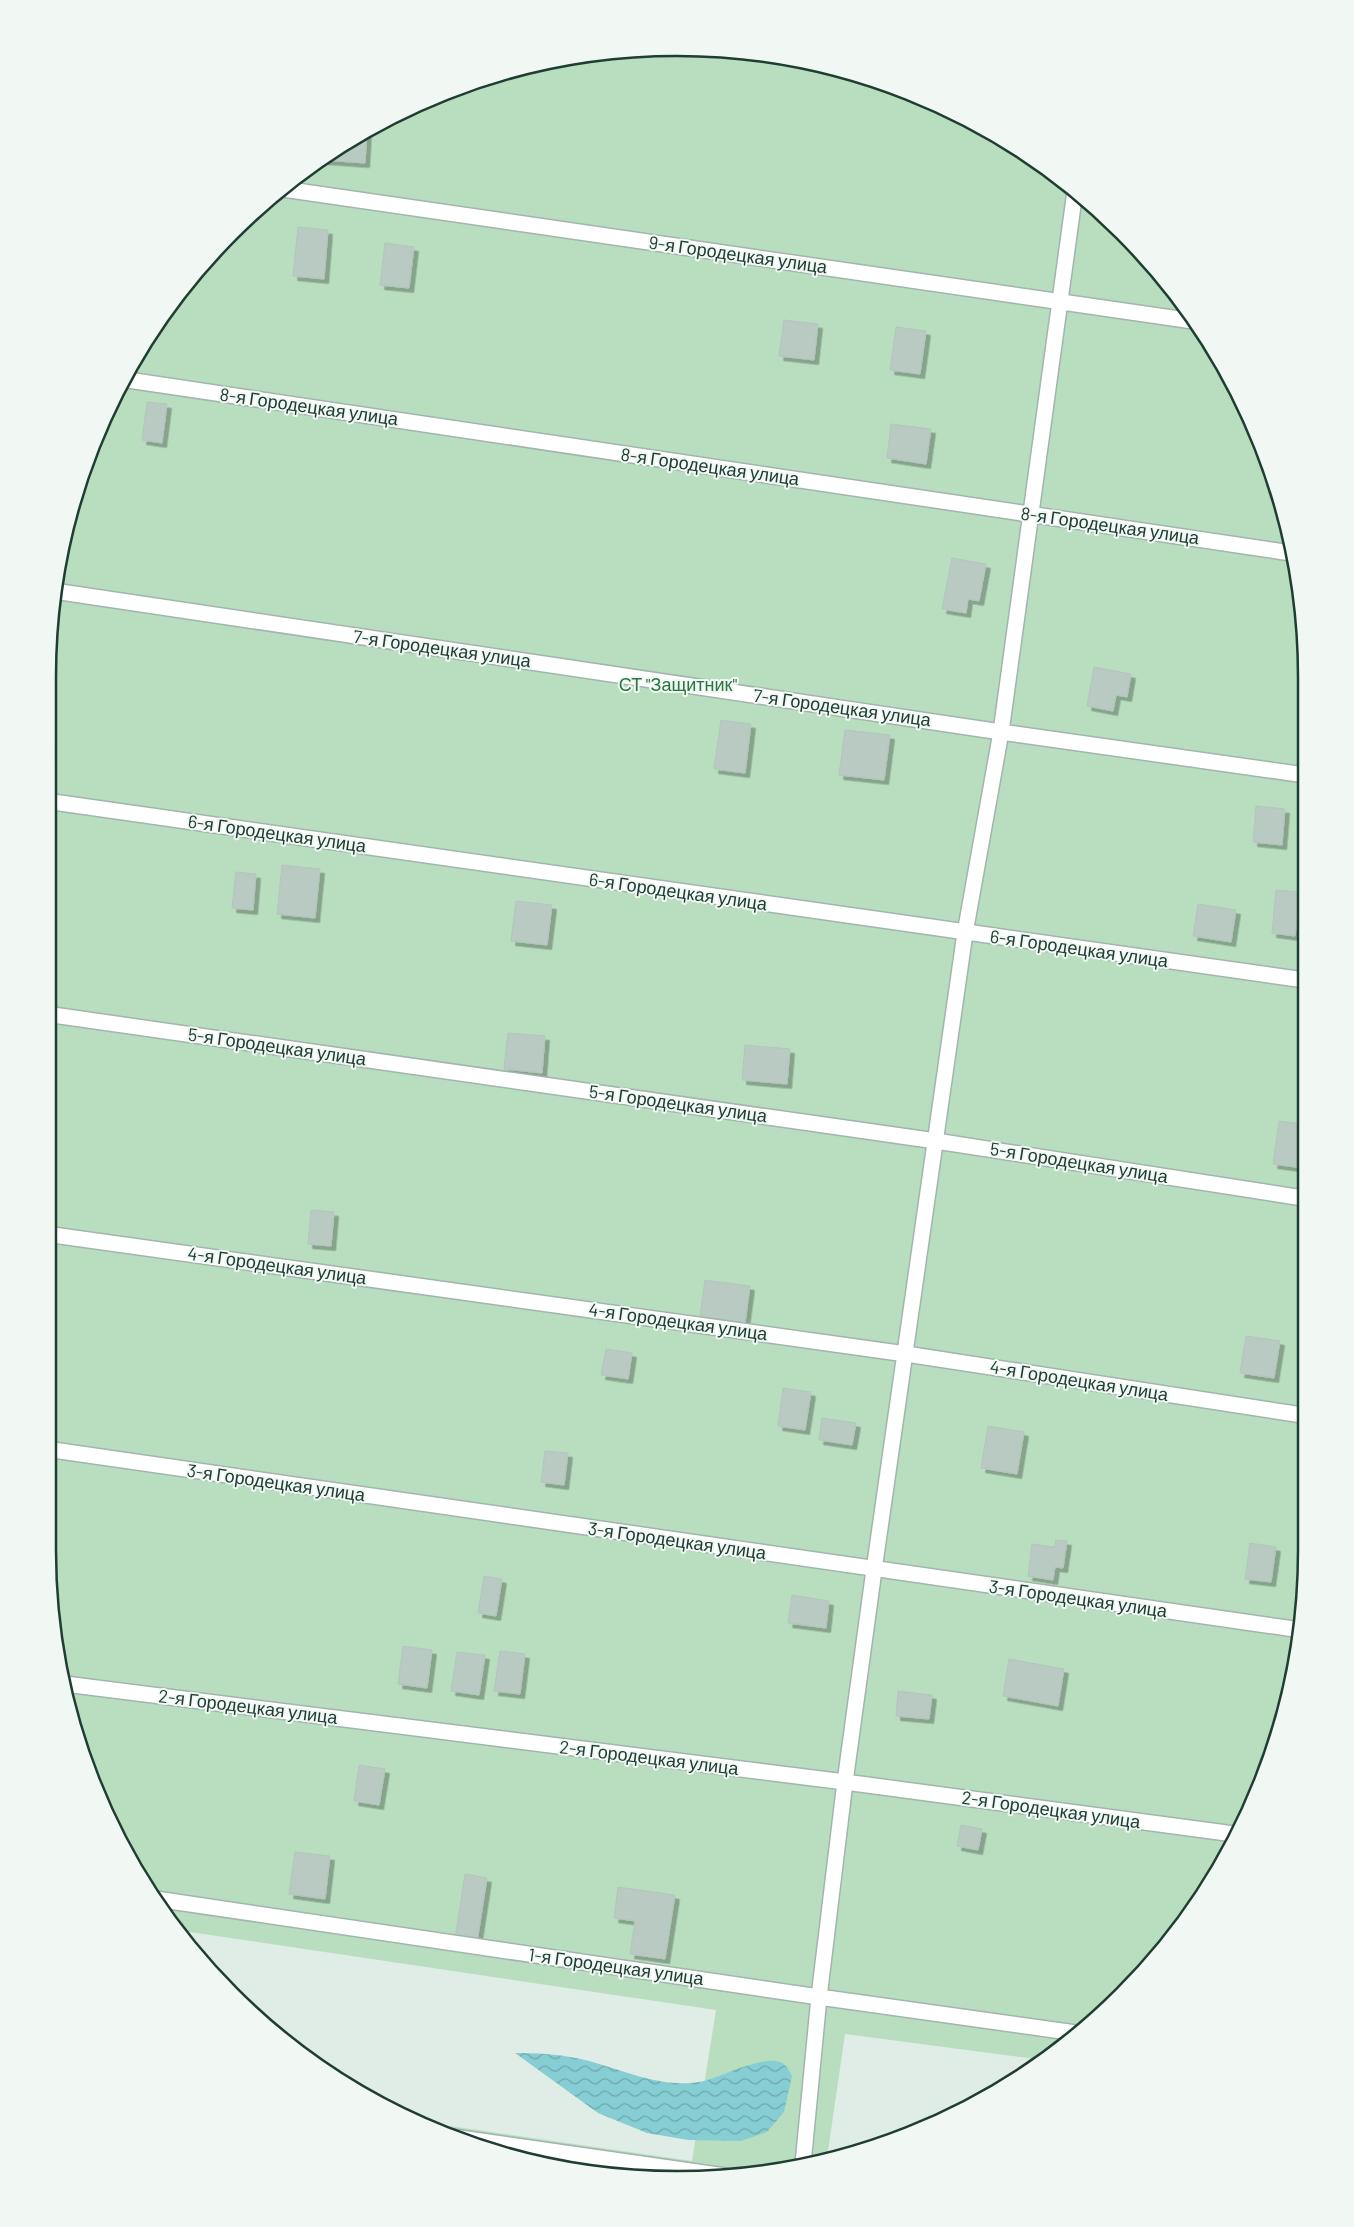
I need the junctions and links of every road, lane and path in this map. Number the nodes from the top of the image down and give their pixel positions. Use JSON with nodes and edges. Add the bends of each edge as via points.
{"nodes":[{"id":1,"x":292,"y":190,"type":"edge"},
{"id":2,"x":1074,"y":200,"type":"edge"},
{"id":3,"x":1060,"y":302,"type":"junction"},
{"id":4,"x":1184,"y":320,"type":"edge"},
{"id":5,"x":132,"y":381,"type":"edge"},
{"id":6,"x":1030,"y":515,"type":"junction"},
{"id":7,"x":1285,"y":552,"type":"edge"},
{"id":8,"x":63,"y":592,"type":"edge"},
{"id":9,"x":1001,"y":732,"type":"junction"},
{"id":10,"x":1298,"y":773,"type":"edge"},
{"id":11,"x":56,"y":802,"type":"edge"},
{"id":12,"x":966,"y":933,"type":"junction"},
{"id":13,"x":1298,"y":979,"type":"edge"},
{"id":14,"x":56,"y":1015,"type":"edge"},
{"id":15,"x":936,"y":1141,"type":"junction"},
{"id":16,"x":1298,"y":1197,"type":"edge"},
{"id":17,"x":56,"y":1235,"type":"edge"},
{"id":18,"x":906,"y":1354,"type":"junction"},
{"id":19,"x":1298,"y":1414,"type":"edge"},
{"id":20,"x":56,"y":1450,"type":"edge"},
{"id":21,"x":874,"y":1570,"type":"junction"},
{"id":22,"x":1292,"y":1629,"type":"edge"},
{"id":23,"x":71,"y":1685,"type":"edge"},
{"id":24,"x":845,"y":1782,"type":"junction"},
{"id":25,"x":1229,"y":1833,"type":"edge"},
{"id":26,"x":165,"y":1900,"type":"edge"},
{"id":27,"x":819,"y":1997,"type":"junction"},
{"id":28,"x":1068,"y":2032,"type":"edge"},
{"id":29,"x":492,"y":2143,"type":"edge"},
{"id":30,"x":804,"y":2158,"type":"edge"},
{"id":31,"x":687,"y":2171,"type":"edge"}],
"edges":[{"from":1,"to":3,"type":"street","name":"9-я Городецкая улица"},
{"from":2,"to":3,"type":"street"},
{"from":3,"to":4,"type":"street","name":"9-я Городецкая улица"},
{"from":3,"to":6,"type":"street"},
{"from":5,"to":6,"type":"street","name":"8-я Городецкая улица"},
{"from":6,"to":7,"type":"street","name":"8-я Городецкая улица"},
{"from":6,"to":9,"type":"street"},
{"from":8,"to":9,"type":"street","name":"7-я Городецкая улица"},
{"from":9,"to":10,"type":"street","name":"7-я Городецкая улица"},
{"from":9,"to":12,"type":"street"},
{"from":11,"to":12,"type":"street","name":"6-я Городецкая улица"},
{"from":12,"to":13,"type":"street","name":"6-я Городецкая улица"},
{"from":12,"to":15,"type":"street"},
{"from":14,"to":15,"type":"street","name":"5-я Городецкая улица"},
{"from":15,"to":16,"type":"street","name":"5-я Городецкая улица"},
{"from":15,"to":18,"type":"street"},
{"from":17,"to":18,"type":"street","name":"4-я Городецкая улица"},
{"from":18,"to":19,"type":"street","name":"4-я Городецкая улица"},
{"from":18,"to":21,"type":"street"},
{"from":20,"to":21,"type":"street","name":"3-я Городецкая улица"},
{"from":21,"to":22,"type":"street","name":"3-я Городецкая улица"},
{"from":21,"to":24,"type":"street"},
{"from":23,"to":24,"type":"street","name":"2-я Городецкая улица"},
{"from":24,"to":25,"type":"street","name":"2-я Городецкая улица"},
{"from":24,"to":27,"type":"street"},
{"from":26,"to":27,"type":"street","name":"1-я Городецкая улица"},
{"from":27,"to":28,"type":"street","name":"1-я Городецкая улица"},
{"from":27,"to":30,"type":"street"},
{"from":29,"to":31,"type":"street"}]}
